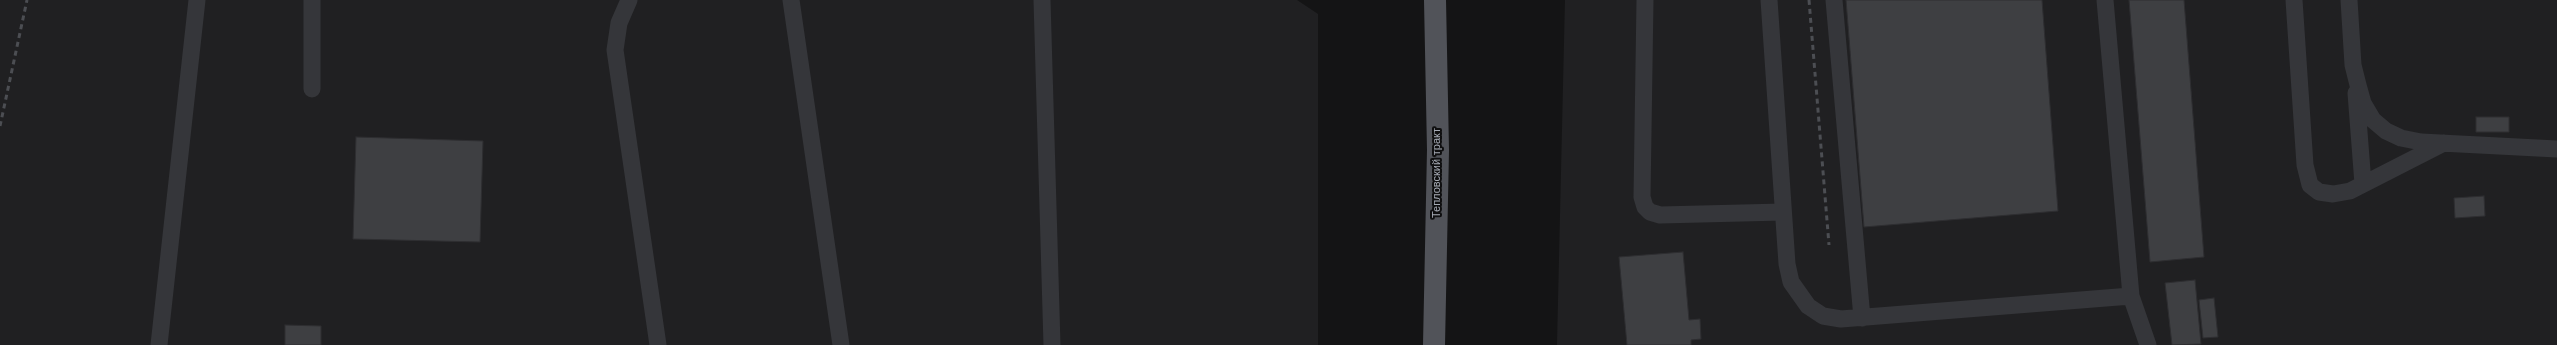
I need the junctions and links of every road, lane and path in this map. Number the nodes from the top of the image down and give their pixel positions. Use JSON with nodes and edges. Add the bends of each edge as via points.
{"nodes":[{"id":1,"x":197,"y":0,"type":"edge"},
{"id":2,"x":312,"y":0,"type":"edge"},
{"id":3,"x":629,"y":0,"type":"edge"},
{"id":4,"x":791,"y":0,"type":"edge"},
{"id":5,"x":1042,"y":0,"type":"edge"},
{"id":6,"x":1435,"y":0,"type":"edge"},
{"id":7,"x":1645,"y":0,"type":"edge"},
{"id":8,"x":1770,"y":0,"type":"edge"},
{"id":9,"x":1834,"y":0,"type":"edge"},
{"id":10,"x":2105,"y":0,"type":"edge"},
{"id":11,"x":2294,"y":0,"type":"edge"},
{"id":12,"x":2349,"y":0,"type":"edge"},
{"id":13,"x":2353,"y":65,"type":"junction"},
{"id":14,"x":312,"y":89,"type":"dead end"},
{"id":15,"x":2444,"y":143,"type":"junction"},
{"id":16,"x":2557,"y":149,"type":"edge"},
{"id":17,"x":2364,"y":184,"type":"junction"},
{"id":18,"x":1783,"y":212,"type":"junction"},
{"id":19,"x":2131,"y":296,"type":"junction"},
{"id":20,"x":1862,"y":318,"type":"junction"},
{"id":21,"x":159,"y":345,"type":"edge"},
{"id":22,"x":658,"y":345,"type":"edge"},
{"id":23,"x":842,"y":345,"type":"edge"},
{"id":24,"x":1052,"y":345,"type":"edge"},
{"id":25,"x":1434,"y":345,"type":"edge"},
{"id":26,"x":2148,"y":345,"type":"edge"}],
"edges":[{"from":1,"to":21,"type":"lane"},
{"from":2,"to":14,"type":"lane"},
{"from":3,"to":22,"type":"lane","via":[[618,23],[615,50]]},
{"from":4,"to":23,"type":"lane"},
{"from":5,"to":24,"type":"lane"},
{"from":6,"to":25,"type":"main road","name":"Тепловский тракт","via":[[1438,150]]},
{"from":7,"to":18,"type":"lane","via":[[1642,197],[1645,207],[1650,212],[1660,214]]},
{"from":8,"to":18,"type":"lane"},
{"from":9,"to":20,"type":"lane"},
{"from":10,"to":19,"type":"lane"},
{"from":11,"to":17,"type":"lane","via":[[2305,165],[2310,185],[2319,192],[2333,194],[2350,191]]},
{"from":12,"to":13,"type":"lane"},
{"from":13,"to":15,"type":"lane","via":[[2363,103],[2373,120],[2386,131],[2401,138]]},
{"from":13,"to":17,"type":"lane"},
{"from":15,"to":16,"type":"lane"},
{"from":15,"to":17,"type":"lane"},
{"from":18,"to":20,"type":"lane","via":[[1787,264],[1791,282],[1799,296],[1823,316],[1841,319]]},
{"from":19,"to":20,"type":"lane"},
{"from":19,"to":26,"type":"lane"}]}
